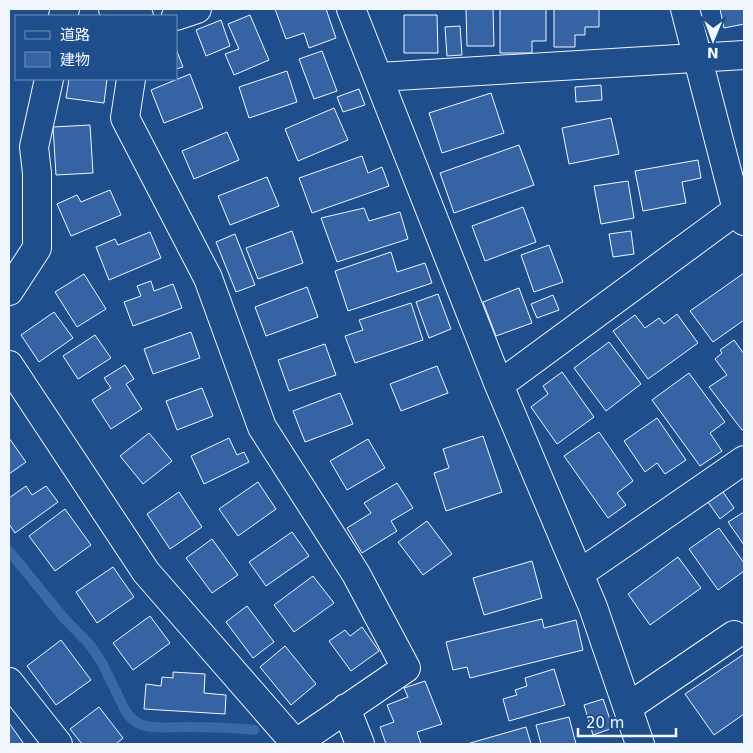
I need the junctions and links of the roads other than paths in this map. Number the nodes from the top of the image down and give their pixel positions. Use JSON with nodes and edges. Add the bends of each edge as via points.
{"nodes":[{"id":1,"x":113,"y":9,"type":"edge"},
{"id":2,"x":197,"y":9,"type":"edge"},
{"id":3,"x":351,"y":9,"type":"edge"},
{"id":4,"x":685,"y":9,"type":"edge"},
{"id":5,"x":135,"y":15,"type":"edge"},
{"id":6,"x":178,"y":15,"type":"edge"},
{"id":7,"x":744,"y":54,"type":"edge"},
{"id":8,"x":698,"y":57,"type":"junction"},
{"id":9,"x":379,"y":77,"type":"junction"},
{"id":10,"x":49,"y":80,"type":"edge"},
{"id":11,"x":130,"y":80,"type":"edge"},
{"id":12,"x":741,"y":216,"type":"edge"},
{"id":13,"x":9,"y":291,"type":"edge"},
{"id":14,"x":9,"y":365,"type":"edge"},
{"id":15,"x":499,"y":385,"type":"junction"},
{"id":16,"x":744,"y":460,"type":"edge"},
{"id":17,"x":579,"y":574,"type":"junction"},
{"id":18,"x":734,"y":635,"type":"dead end"},
{"id":19,"x":9,"y":682,"type":"edge"},
{"id":20,"x":628,"y":707,"type":"junction"},
{"id":21,"x":346,"y":708,"type":"junction"},
{"id":22,"x":58,"y":744,"type":"edge"},
{"id":23,"x":296,"y":744,"type":"edge"},
{"id":24,"x":360,"y":744,"type":"edge"},
{"id":25,"x":640,"y":744,"type":"edge"}],
"edges":[{"from":1,"to":5,"type":"street"},
{"from":2,"to":6,"type":"street"},
{"from":3,"to":9,"type":"street"},
{"from":4,"to":8,"type":"street"},
{"from":7,"to":8,"type":"street"},
{"from":8,"to":9,"type":"street"},
{"from":8,"to":12,"type":"street"},
{"from":9,"to":15,"type":"street"},
{"from":10,"to":13,"type":"street","via":[[34,147],[37,248]]},
{"from":11,"to":21,"type":"street","via":[[125,118],[208,278],[262,427],[356,574],[406,668]]},
{"from":12,"to":15,"type":"street"},
{"from":14,"to":23,"type":"street","via":[[146,572]]},
{"from":15,"to":17,"type":"street"},
{"from":16,"to":17,"type":"street"},
{"from":17,"to":20,"type":"street"},
{"from":18,"to":20,"type":"street"},
{"from":19,"to":22,"type":"street"},
{"from":20,"to":25,"type":"street"},
{"from":21,"to":23,"type":"street"},
{"from":21,"to":24,"type":"street"}]}
